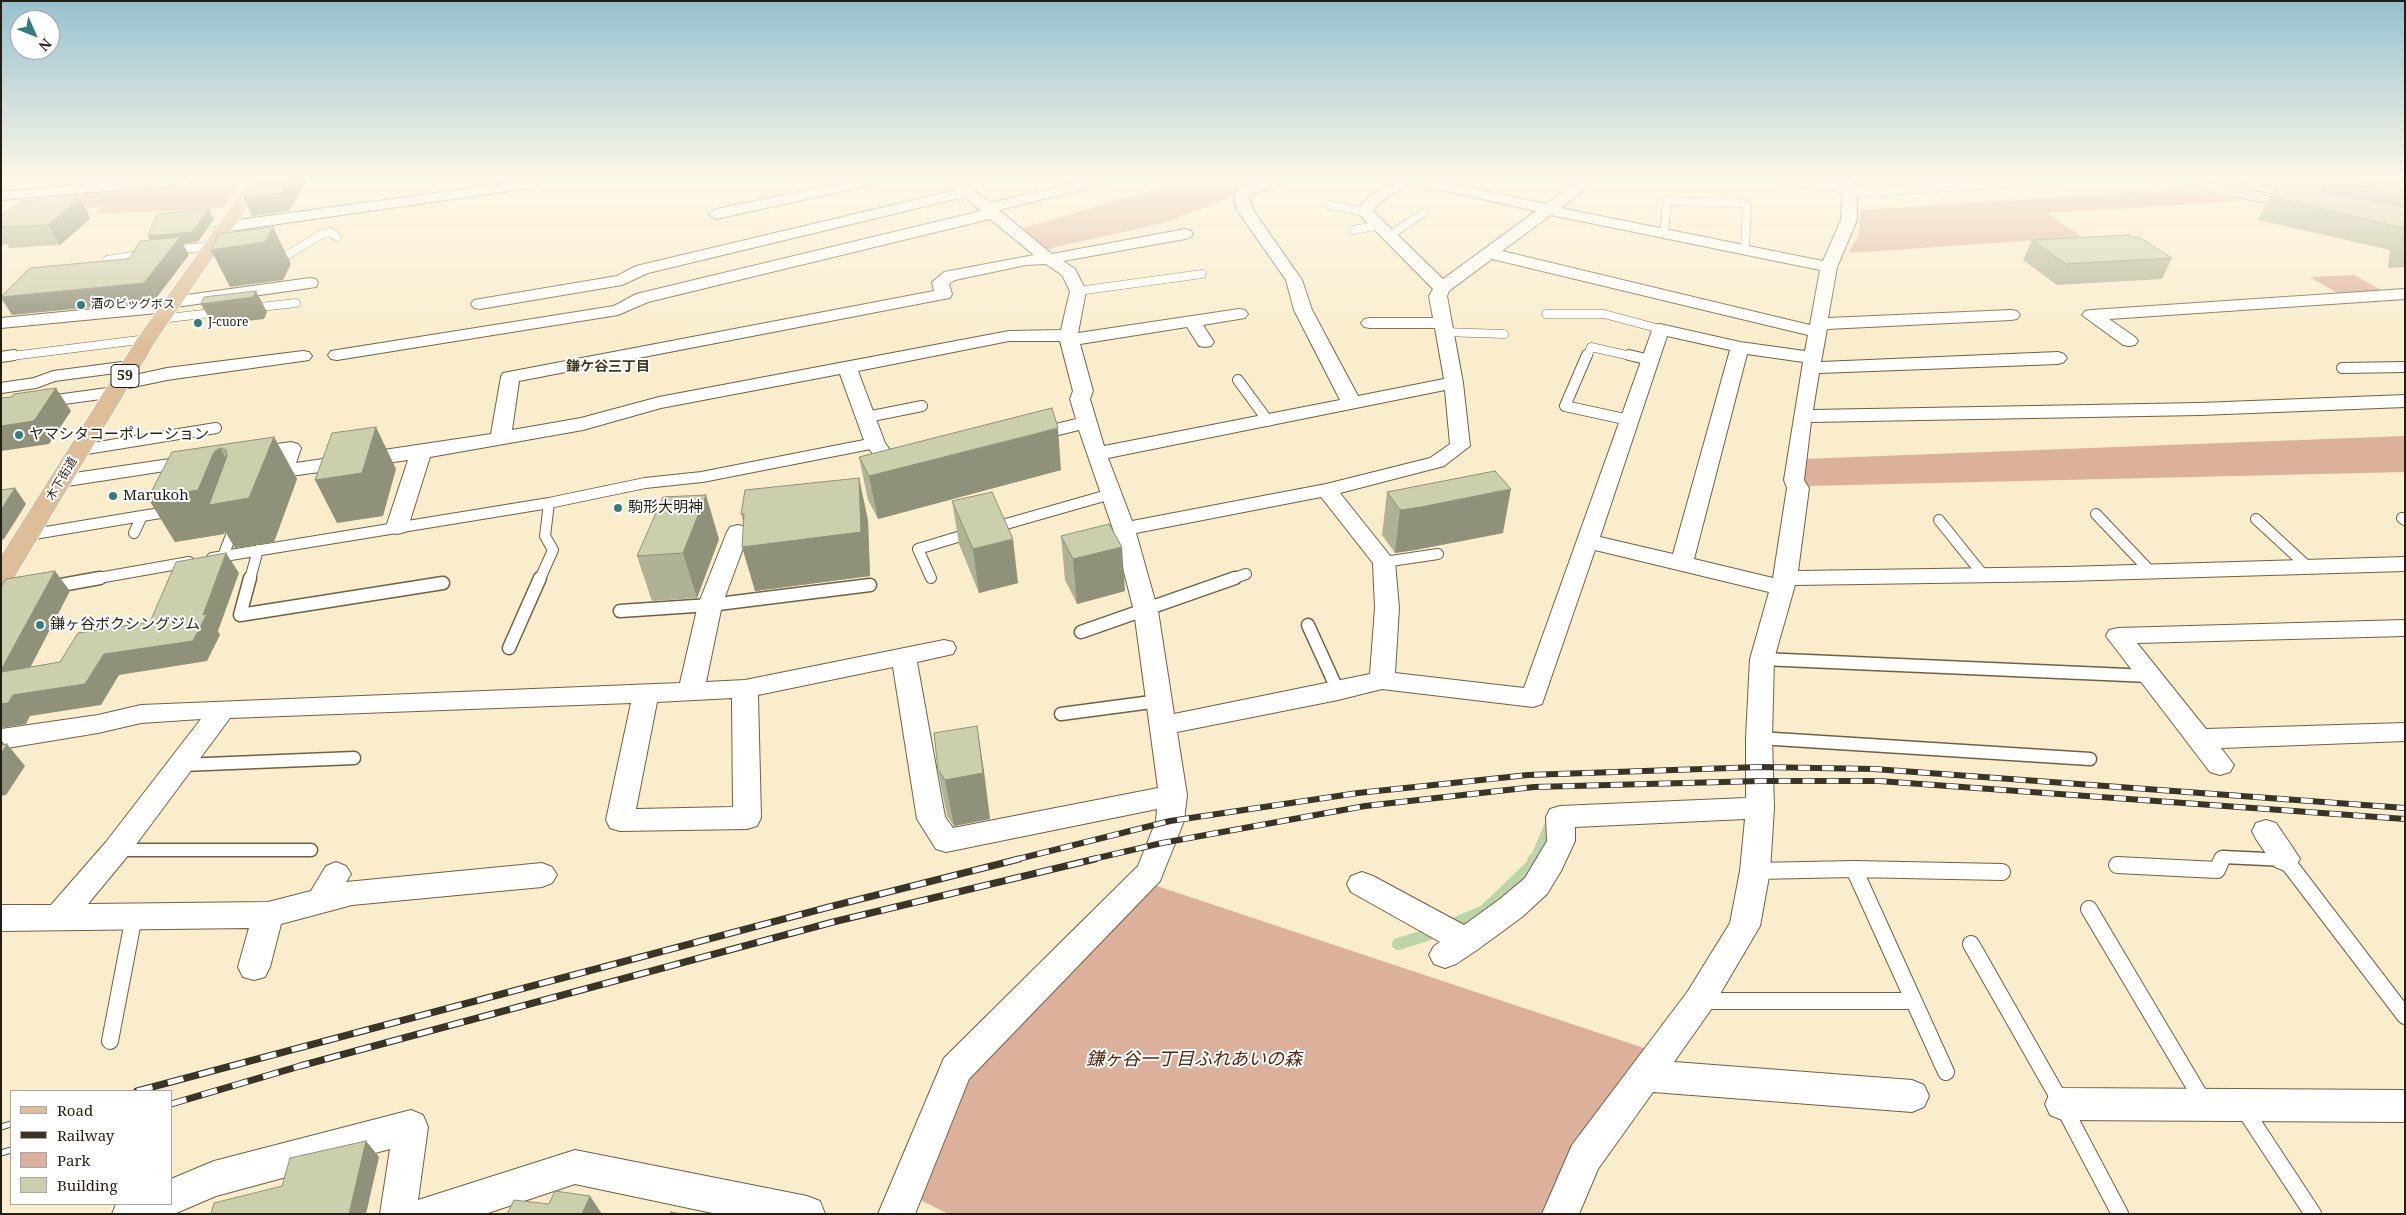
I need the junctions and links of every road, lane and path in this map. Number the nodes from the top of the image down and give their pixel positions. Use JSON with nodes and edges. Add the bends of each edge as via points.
{"nodes":[{"id":1,"x":221,"y":237,"type":"edge"},
{"id":2,"x":237,"y":237,"type":"edge"},
{"id":3,"x":318,"y":237,"type":"edge"},
{"id":4,"x":778,"y":237,"type":"edge"},
{"id":5,"x":885,"y":237,"type":"edge"},
{"id":6,"x":1023,"y":237,"type":"edge"},
{"id":7,"x":1170,"y":237,"type":"edge"},
{"id":8,"x":1264,"y":237,"type":"edge"},
{"id":9,"x":1390,"y":237,"type":"edge"},
{"id":10,"x":1511,"y":237,"type":"edge"},
{"id":11,"x":1679,"y":237,"type":"edge"},
{"id":12,"x":1746,"y":237,"type":"edge"},
{"id":13,"x":1842,"y":237,"type":"edge"},
{"id":14,"x":219,"y":240,"type":"junction"},
{"id":15,"x":1745,"y":249,"type":"junction"},
{"id":16,"x":166,"y":251,"type":"edge"},
{"id":17,"x":157,"y":252,"type":"edge"},
{"id":18,"x":1489,"y":253,"type":"junction"},
{"id":19,"x":264,"y":256,"type":"edge"},
{"id":20,"x":1049,"y":259,"type":"junction"},
{"id":21,"x":107,"y":260,"type":"edge"},
{"id":22,"x":1829,"y":266,"type":"junction"},
{"id":23,"x":1202,"y":274,"type":"dead end"},
{"id":24,"x":310,"y":283,"type":"dead end"},
{"id":25,"x":1442,"y":288,"type":"junction"},
{"id":26,"x":1078,"y":291,"type":"junction"},
{"id":27,"x":2405,"y":294,"type":"edge"},
{"id":28,"x":296,"y":303,"type":"dead end"},
{"id":29,"x":480,"y":304,"type":"dead end"},
{"id":30,"x":166,"y":309,"type":"junction"},
{"id":31,"x":240,"y":310,"type":"edge"},
{"id":32,"x":231,"y":311,"type":"edge"},
{"id":33,"x":1239,"y":314,"type":"dead end"},
{"id":34,"x":1546,"y":314,"type":"dead end"},
{"id":35,"x":2011,"y":315,"type":"dead end"},
{"id":36,"x":1192,"y":322,"type":"junction"},
{"id":37,"x":1,"y":323,"type":"edge"},
{"id":38,"x":1370,"y":323,"type":"dead end"},
{"id":39,"x":1442,"y":328,"type":"junction"},
{"id":40,"x":1817,"y":328,"type":"junction"},
{"id":41,"x":1660,"y":329,"type":"junction"},
{"id":42,"x":1504,"y":334,"type":"dead end"},
{"id":43,"x":1069,"y":337,"type":"junction"},
{"id":44,"x":147,"y":339,"type":"junction"},
{"id":45,"x":2129,"y":341,"type":"dead end"},
{"id":46,"x":1205,"y":342,"type":"dead end"},
{"id":47,"x":1740,"y":347,"type":"junction"},
{"id":48,"x":337,"y":355,"type":"dead end"},
{"id":49,"x":303,"y":356,"type":"dead end"},
{"id":50,"x":1,"y":357,"type":"edge"},
{"id":51,"x":2058,"y":358,"type":"dead end"},
{"id":52,"x":1650,"y":360,"type":"junction"},
{"id":53,"x":1812,"y":363,"type":"junction"},
{"id":54,"x":130,"y":366,"type":"junction"},
{"id":55,"x":847,"y":367,"type":"junction"},
{"id":56,"x":2405,"y":367,"type":"edge"},
{"id":57,"x":2342,"y":368,"type":"dead end"},
{"id":58,"x":1238,"y":380,"type":"dead end"},
{"id":59,"x":1454,"y":384,"type":"junction"},
{"id":60,"x":1,"y":388,"type":"edge"},
{"id":61,"x":117,"y":388,"type":"junction"},
{"id":62,"x":2405,"y":401,"type":"edge"},
{"id":63,"x":39,"y":403,"type":"edge"},
{"id":64,"x":1352,"y":404,"type":"junction"},
{"id":65,"x":922,"y":406,"type":"dead end"},
{"id":66,"x":1802,"y":416,"type":"junction"},
{"id":67,"x":867,"y":417,"type":"junction"},
{"id":68,"x":1629,"y":420,"type":"junction"},
{"id":69,"x":1268,"y":421,"type":"junction"},
{"id":70,"x":1088,"y":422,"type":"junction"},
{"id":71,"x":216,"y":428,"type":"dead end"},
{"id":72,"x":501,"y":437,"type":"junction"},
{"id":73,"x":876,"y":443,"type":"junction"},
{"id":74,"x":1004,"y":443,"type":"edge"},
{"id":75,"x":80,"y":450,"type":"junction"},
{"id":76,"x":421,"y":452,"type":"junction"},
{"id":77,"x":1096,"y":454,"type":"junction"},
{"id":78,"x":921,"y":463,"type":"edge"},
{"id":79,"x":61,"y":481,"type":"junction"},
{"id":80,"x":1326,"y":490,"type":"junction"},
{"id":81,"x":1111,"y":494,"type":"junction"},
{"id":82,"x":549,"y":504,"type":"junction"},
{"id":83,"x":174,"y":511,"type":"edge"},
{"id":84,"x":239,"y":514,"type":"edge"},
{"id":85,"x":2096,"y":514,"type":"dead end"},
{"id":86,"x":142,"y":516,"type":"junction"},
{"id":87,"x":2256,"y":519,"type":"dead end"},
{"id":88,"x":1939,"y":520,"type":"dead end"},
{"id":89,"x":397,"y":527,"type":"junction"},
{"id":90,"x":1124,"y":529,"type":"junction"},
{"id":91,"x":738,"y":532,"type":"dead end"},
{"id":92,"x":134,"y":533,"type":"dead end"},
{"id":93,"x":28,"y":534,"type":"junction"},
{"id":94,"x":1588,"y":541,"type":"junction"},
{"id":95,"x":258,"y":550,"type":"junction"},
{"id":96,"x":1438,"y":554,"type":"dead end"},
{"id":97,"x":223,"y":556,"type":"junction"},
{"id":98,"x":1384,"y":562,"type":"junction"},
{"id":99,"x":1682,"y":562,"type":"junction"},
{"id":100,"x":2405,"y":564,"type":"edge"},
{"id":101,"x":2308,"y":567,"type":"junction"},
{"id":102,"x":2151,"y":572,"type":"junction"},
{"id":103,"x":1246,"y":574,"type":"dead end"},
{"id":104,"x":1984,"y":576,"type":"junction"},
{"id":105,"x":1,"y":578,"type":"edge"},
{"id":106,"x":931,"y":578,"type":"dead end"},
{"id":107,"x":443,"y":583,"type":"dead end"},
{"id":108,"x":1784,"y":583,"type":"junction"},
{"id":109,"x":870,"y":585,"type":"dead end"},
{"id":110,"x":38,"y":589,"type":"edge"},
{"id":111,"x":710,"y":605,"type":"junction"},
{"id":112,"x":620,"y":611,"type":"dead end"},
{"id":113,"x":1146,"y":612,"type":"junction"},
{"id":114,"x":1308,"y":625,"type":"dead end"},
{"id":115,"x":2402,"y":631,"type":"edge"},
{"id":116,"x":1081,"y":632,"type":"dead end"},
{"id":117,"x":509,"y":648,"type":"dead end"},
{"id":118,"x":944,"y":648,"type":"dead end"},
{"id":119,"x":904,"y":658,"type":"junction"},
{"id":120,"x":1762,"y":659,"type":"junction"},
{"id":121,"x":2150,"y":676,"type":"junction"},
{"id":122,"x":1382,"y":680,"type":"junction"},
{"id":123,"x":745,"y":689,"type":"junction"},
{"id":124,"x":1338,"y":691,"type":"junction"},
{"id":125,"x":691,"y":692,"type":"junction"},
{"id":126,"x":646,"y":694,"type":"junction"},
{"id":127,"x":223,"y":709,"type":"junction"},
{"id":128,"x":1161,"y":713,"type":"junction"},
{"id":129,"x":1061,"y":714,"type":"dead end"},
{"id":130,"x":2405,"y":732,"type":"edge"},
{"id":131,"x":1759,"y":738,"type":"junction"},
{"id":132,"x":1,"y":739,"type":"edge"},
{"id":133,"x":2200,"y":739,"type":"junction"},
{"id":134,"x":354,"y":758,"type":"dead end"},
{"id":135,"x":2090,"y":759,"type":"dead end"},
{"id":136,"x":180,"y":765,"type":"junction"},
{"id":137,"x":2220,"y":765,"type":"dead end"},
{"id":138,"x":1173,"y":795,"type":"junction"},
{"id":139,"x":1760,"y":808,"type":"junction"},
{"id":140,"x":2266,"y":831,"type":"dead end"},
{"id":141,"x":116,"y":850,"type":"junction"},
{"id":142,"x":310,"y":850,"type":"dead end"},
{"id":143,"x":2285,"y":859,"type":"junction"},
{"id":144,"x":2117,"y":865,"type":"dead end"},
{"id":145,"x":1854,"y":869,"type":"junction"},
{"id":146,"x":1755,"y":871,"type":"junction"},
{"id":147,"x":2002,"y":872,"type":"dead end"},
{"id":148,"x":336,"y":874,"type":"dead end"},
{"id":149,"x":542,"y":875,"type":"dead end"},
{"id":150,"x":1362,"y":884,"type":"dead end"},
{"id":151,"x":322,"y":900,"type":"junction"},
{"id":152,"x":2089,"y":909,"type":"dead end"},
{"id":153,"x":268,"y":915,"type":"junction"},
{"id":154,"x":60,"y":916,"type":"junction"},
{"id":155,"x":134,"y":916,"type":"junction"},
{"id":156,"x":1,"y":918,"type":"edge"},
{"id":157,"x":1971,"y":944,"type":"dead end"},
{"id":158,"x":254,"y":967,"type":"dead end"},
{"id":159,"x":1699,"y":1001,"type":"junction"},
{"id":160,"x":1912,"y":1001,"type":"junction"},
{"id":161,"x":2405,"y":1016,"type":"edge"},
{"id":162,"x":110,"y":1041,"type":"dead end"},
{"id":163,"x":1946,"y":1072,"type":"dead end"},
{"id":164,"x":1646,"y":1076,"type":"junction"},
{"id":165,"x":1912,"y":1096,"type":"dead end"},
{"id":166,"x":2062,"y":1104,"type":"junction"},
{"id":167,"x":2205,"y":1104,"type":"junction"},
{"id":168,"x":2241,"y":1105,"type":"junction"},
{"id":169,"x":2405,"y":1106,"type":"edge"},
{"id":170,"x":172,"y":1196,"type":"edge"},
{"id":171,"x":152,"y":1205,"type":"edge"},
{"id":172,"x":130,"y":1214,"type":"edge"},
{"id":173,"x":398,"y":1214,"type":"edge"},
{"id":174,"x":428,"y":1214,"type":"edge"},
{"id":175,"x":807,"y":1214,"type":"edge"},
{"id":176,"x":896,"y":1214,"type":"edge"},
{"id":177,"x":1560,"y":1214,"type":"edge"},
{"id":178,"x":2120,"y":1214,"type":"edge"},
{"id":179,"x":2313,"y":1214,"type":"edge"}],
"edges":[{"from":1,"to":14,"type":"main road","name":"木下街道","number":"59"},
{"from":2,"to":14,"type":"street"},
{"from":3,"to":19,"type":"lane","via":[[289,254]]},
{"from":4,"to":29,"type":"street","via":[[642,269],[622,280]]},
{"from":5,"to":48,"type":"street","via":[[642,298],[618,310]]},
{"from":6,"to":20,"type":"street"},
{"from":7,"to":20,"type":"street"},
{"from":8,"to":64,"type":"street","via":[[1294,280],[1303,310]]},
{"from":9,"to":25,"type":"street"},
{"from":10,"to":18,"type":"street"},
{"from":11,"to":15,"type":"street"},
{"from":12,"to":15,"type":"lane"},
{"from":13,"to":22,"type":"street"},
{"from":14,"to":16,"type":"lane"},
{"from":14,"to":30,"type":"main road","name":"木下街道","number":"59"},
{"from":15,"to":22,"type":"street"},
{"from":17,"to":21,"type":"lane"},
{"from":18,"to":25,"type":"street"},
{"from":18,"to":40,"type":"street"},
{"from":20,"to":26,"type":"street","via":[[1069,272]]},
{"from":20,"to":72,"type":"street","via":[[1026,260],[950,276],[940,282],[944,294],[510,377]]},
{"from":22,"to":40,"type":"street"},
{"from":23,"to":26,"type":"lane"},
{"from":24,"to":30,"type":"street"},
{"from":25,"to":39,"type":"street","via":[[1438,296]]},
{"from":26,"to":43,"type":"street"},
{"from":27,"to":45,"type":"street","via":[[2091,315]]},
{"from":28,"to":31,"type":"lane"},
{"from":30,"to":32,"type":"lane"},
{"from":30,"to":37,"type":"street"},
{"from":30,"to":44,"type":"main road","name":"木下街道","number":"59"},
{"from":33,"to":36,"type":"street"},
{"from":34,"to":41,"type":"lane","via":[[1604,314]]},
{"from":35,"to":40,"type":"street"},
{"from":36,"to":43,"type":"street"},
{"from":36,"to":46,"type":"street"},
{"from":38,"to":39,"type":"street"},
{"from":39,"to":42,"type":"lane"},
{"from":39,"to":59,"type":"street"},
{"from":40,"to":53,"type":"street"},
{"from":41,"to":47,"type":"street"},
{"from":41,"to":52,"type":"street"},
{"from":43,"to":55,"type":"street","via":[[1008,336]]},
{"from":43,"to":70,"type":"street","via":[[1083,391],[1080,400]]},
{"from":44,"to":50,"type":"lane"},
{"from":44,"to":54,"type":"main road","name":"木下街道","number":"59"},
{"from":47,"to":53,"type":"street"},
{"from":47,"to":99,"type":"street"},
{"from":49,"to":61,"type":"street","via":[[167,374]]},
{"from":51,"to":53,"type":"street"},
{"from":52,"to":68,"type":"street"},
{"from":52,"to":68,"type":"lane","via":[[1591,348],[1565,406]]},
{"from":53,"to":66,"type":"street"},
{"from":54,"to":60,"type":"lane","via":[[54,376],[35,383]]},
{"from":54,"to":61,"type":"main road","name":"木下街道","number":"59"},
{"from":55,"to":67,"type":"street"},
{"from":55,"to":72,"type":"street","via":[[659,403],[582,424]]},
{"from":56,"to":57,"type":"lane"},
{"from":58,"to":69,"type":"lane"},
{"from":59,"to":64,"type":"street"},
{"from":59,"to":80,"type":"street","via":[[1460,446],[1437,462]]},
{"from":61,"to":63,"type":"lane"},
{"from":61,"to":75,"type":"main road","name":"木下街道","number":"59"},
{"from":62,"to":66,"type":"street","via":[[2190,410]]},
{"from":64,"to":69,"type":"street"},
{"from":65,"to":67,"type":"lane"},
{"from":66,"to":108,"type":"street","via":[[1794,480],[1798,488]]},
{"from":67,"to":73,"type":"street"},
{"from":68,"to":94,"type":"street"},
{"from":69,"to":77,"type":"street"},
{"from":70,"to":74,"type":"street"},
{"from":70,"to":77,"type":"street"},
{"from":71,"to":75,"type":"lane"},
{"from":72,"to":76,"type":"street"},
{"from":73,"to":78,"type":"street","via":[[894,470]]},
{"from":73,"to":82,"type":"lane","via":[[702,477],[645,483]]},
{"from":75,"to":79,"type":"main road","name":"木下街道","number":"59"},
{"from":76,"to":79,"type":"street","via":[[283,471],[291,448]]},
{"from":76,"to":89,"type":"street"},
{"from":77,"to":81,"type":"street"},
{"from":79,"to":93,"type":"main road","name":"木下街道","number":"59"},
{"from":80,"to":90,"type":"street"},
{"from":80,"to":98,"type":"street"},
{"from":81,"to":90,"type":"street"},
{"from":81,"to":106,"type":"lane","via":[[918,549]]},
{"from":82,"to":89,"type":"lane"},
{"from":82,"to":117,"type":"lane","via":[[545,536],[553,550]]},
{"from":83,"to":86,"type":"lane"},
{"from":84,"to":97,"type":"lane"},
{"from":85,"to":102,"type":"lane"},
{"from":86,"to":92,"type":"lane"},
{"from":86,"to":93,"type":"lane"},
{"from":87,"to":101,"type":"lane"},
{"from":88,"to":104,"type":"lane"},
{"from":89,"to":95,"type":"lane"},
{"from":90,"to":113,"type":"street"},
{"from":91,"to":111,"type":"street"},
{"from":93,"to":105,"type":"main road","name":"木下街道","number":"59"},
{"from":94,"to":99,"type":"street"},
{"from":94,"to":122,"type":"street","via":[[1533,698]]},
{"from":95,"to":97,"type":"lane"},
{"from":95,"to":107,"type":"lane","via":[[240,615]]},
{"from":96,"to":98,"type":"lane"},
{"from":97,"to":110,"type":"lane"},
{"from":98,"to":122,"type":"street","via":[[1387,608]]},
{"from":99,"to":108,"type":"street"},
{"from":100,"to":101,"type":"street"},
{"from":101,"to":102,"type":"street"},
{"from":102,"to":104,"type":"street"},
{"from":103,"to":113,"type":"lane"},
{"from":104,"to":108,"type":"street"},
{"from":108,"to":120,"type":"street"},
{"from":109,"to":111,"type":"lane"},
{"from":111,"to":112,"type":"lane"},
{"from":111,"to":125,"type":"street"},
{"from":113,"to":116,"type":"lane"},
{"from":113,"to":128,"type":"street"},
{"from":114,"to":124,"type":"lane"},
{"from":115,"to":121,"type":"street","via":[[2118,636]]},
{"from":118,"to":119,"type":"street"},
{"from":119,"to":123,"type":"street"},
{"from":119,"to":138,"type":"street","via":[[931,819],[946,841]]},
{"from":120,"to":121,"type":"lane"},
{"from":120,"to":131,"type":"street"},
{"from":121,"to":133,"type":"street"},
{"from":122,"to":124,"type":"street"},
{"from":123,"to":125,"type":"street"},
{"from":123,"to":126,"type":"street","via":[[747,818],[620,820]]},
{"from":124,"to":128,"type":"street"},
{"from":125,"to":126,"type":"street"},
{"from":126,"to":127,"type":"street"},
{"from":127,"to":132,"type":"street","via":[[141,714]]},
{"from":127,"to":136,"type":"street"},
{"from":128,"to":129,"type":"lane"},
{"from":128,"to":138,"type":"street"},
{"from":130,"to":133,"type":"street"},
{"from":131,"to":135,"type":"lane"},
{"from":131,"to":139,"type":"street"},
{"from":133,"to":137,"type":"street"},
{"from":134,"to":136,"type":"lane"},
{"from":136,"to":141,"type":"street"},
{"from":138,"to":176,"type":"street","via":[[1170,821],[1150,874],[956,1068]]},
{"from":139,"to":146,"type":"street"},
{"from":139,"to":150,"type":"street","via":[[1560,817],[1561,841],[1536,886],[1455,948]]},
{"from":140,"to":143,"type":"street"},
{"from":141,"to":142,"type":"lane"},
{"from":141,"to":154,"type":"street"},
{"from":143,"to":144,"type":"lane","via":[[2223,857],[2217,870]]},
{"from":143,"to":161,"type":"lane"},
{"from":145,"to":146,"type":"lane"},
{"from":145,"to":147,"type":"lane"},
{"from":145,"to":160,"type":"lane"},
{"from":146,"to":159,"type":"street","via":[[1745,926]]},
{"from":148,"to":151,"type":"street"},
{"from":149,"to":151,"type":"street","via":[[352,893]]},
{"from":151,"to":153,"type":"street"},
{"from":152,"to":167,"type":"lane"},
{"from":153,"to":155,"type":"street"},
{"from":153,"to":158,"type":"street"},
{"from":154,"to":155,"type":"street"},
{"from":154,"to":156,"type":"street"},
{"from":155,"to":162,"type":"lane"},
{"from":157,"to":166,"type":"lane"},
{"from":159,"to":160,"type":"lane"},
{"from":159,"to":164,"type":"street"},
{"from":160,"to":163,"type":"lane"},
{"from":164,"to":165,"type":"street"},
{"from":164,"to":177,"type":"street","via":[[1585,1157]]},
{"from":166,"to":167,"type":"street"},
{"from":166,"to":178,"type":"lane"},
{"from":167,"to":168,"type":"street"},
{"from":168,"to":169,"type":"street"},
{"from":168,"to":179,"type":"lane"},
{"from":170,"to":173,"type":"street","via":[[214,1179],[411,1127]]},
{"from":171,"to":172,"type":"street"},
{"from":174,"to":175,"type":"street","via":[[575,1167]]}]}
